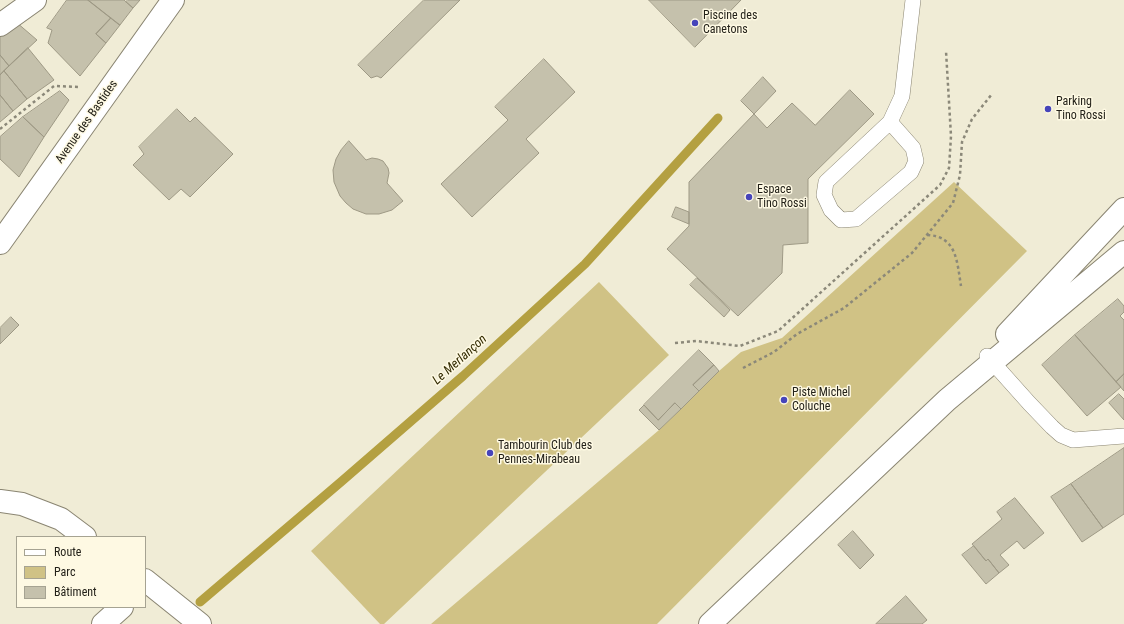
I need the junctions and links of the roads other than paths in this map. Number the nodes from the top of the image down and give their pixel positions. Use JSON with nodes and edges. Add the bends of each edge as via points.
{"nodes":[{"id":1,"x":35,"y":0,"type":"edge"},
{"id":2,"x":173,"y":0,"type":"edge"},
{"id":3,"x":913,"y":0,"type":"edge"},
{"id":4,"x":0,"y":25,"type":"edge"},
{"id":5,"x":890,"y":122,"type":"junction"},
{"id":6,"x":1124,"y":210,"type":"edge"},
{"id":7,"x":0,"y":243,"type":"edge"},
{"id":8,"x":1124,"y":252,"type":"edge"},
{"id":9,"x":989,"y":359,"type":"junction"},
{"id":10,"x":1124,"y":436,"type":"edge"},
{"id":11,"x":0,"y":501,"type":"edge"},
{"id":12,"x":84,"y":536,"type":"edge"},
{"id":13,"x":146,"y":582,"type":"edge"},
{"id":14,"x":121,"y":608,"type":"edge"},
{"id":15,"x":104,"y":624,"type":"edge"},
{"id":16,"x":200,"y":624,"type":"edge"},
{"id":17,"x":710,"y":624,"type":"edge"}],
"edges":[{"from":1,"to":4,"type":"main road"},
{"from":2,"to":7,"type":"main road","name":"Avenue des Bastides"},
{"from":3,"to":5,"type":"lane","via":[[902,96]]},
{"from":5,"to":5,"type":"lane","via":[[826,182],[824,195],[831,210],[841,220],[856,219],[914,167],[916,161],[913,148]]},
{"from":6,"to":9,"type":"main road"},
{"from":8,"to":9,"type":"main road"},
{"from":9,"to":10,"type":"lane","via":[[1061,435],[1073,440]]},
{"from":9,"to":17,"type":"main road"},
{"from":11,"to":12,"type":"main road","via":[[22,504],[61,519]]},
{"from":13,"to":16,"type":"main road"},
{"from":14,"to":15,"type":"main road"}]}
